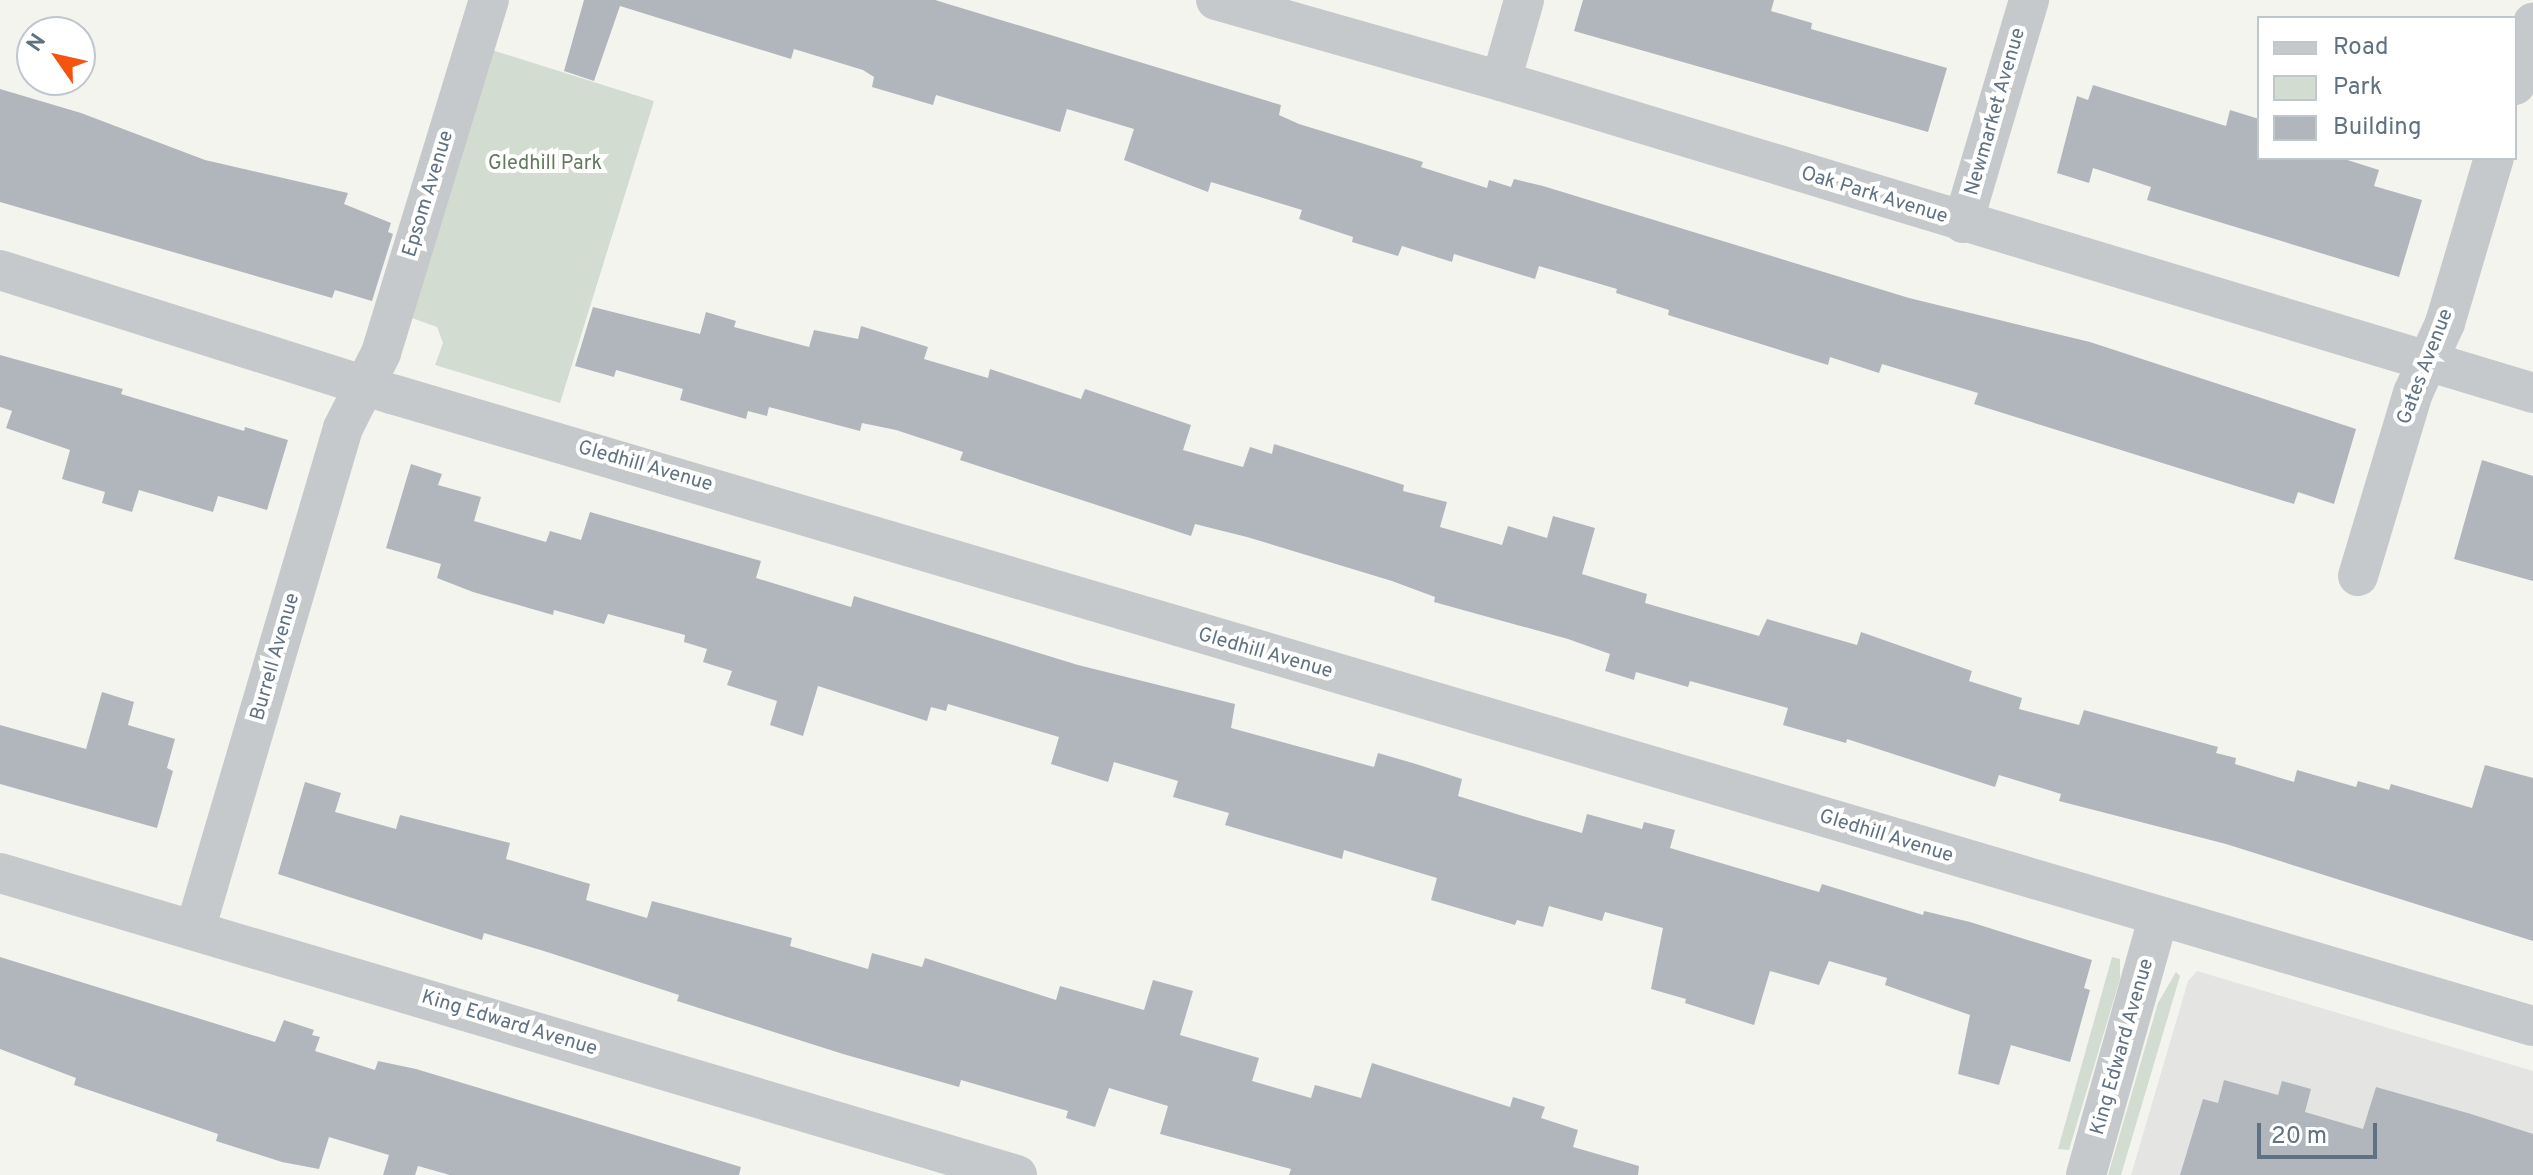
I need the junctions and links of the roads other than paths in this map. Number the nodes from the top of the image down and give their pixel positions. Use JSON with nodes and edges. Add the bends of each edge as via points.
{"nodes":[{"id":1,"x":489,"y":0,"type":"edge"},
{"id":2,"x":1216,"y":0,"type":"edge"},
{"id":3,"x":1524,"y":0,"type":"edge"},
{"id":4,"x":2029,"y":0,"type":"edge"},
{"id":5,"x":2533,"y":23,"type":"edge"},
{"id":6,"x":2517,"y":78,"type":"edge"},
{"id":7,"x":1501,"y":81,"type":"junction"},
{"id":8,"x":2493,"y":160,"type":"edge"},
{"id":9,"x":1963,"y":223,"type":"junction"},
{"id":10,"x":0,"y":270,"type":"edge"},
{"id":11,"x":2425,"y":363,"type":"junction"},
{"id":12,"x":363,"y":385,"type":"junction"},
{"id":13,"x":2533,"y":393,"type":"edge"},
{"id":14,"x":2358,"y":576,"type":"dead end"},
{"id":15,"x":0,"y":873,"type":"edge"},
{"id":16,"x":2158,"y":918,"type":"junction"},
{"id":17,"x":195,"y":930,"type":"junction"},
{"id":18,"x":2533,"y":1026,"type":"edge"},
{"id":19,"x":1017,"y":1175,"type":"edge"},
{"id":20,"x":2086,"y":1175,"type":"edge"}],
"edges":[{"from":1,"to":12,"type":"street","name":"Epsom Avenue","via":[[381,353]]},
{"from":2,"to":7,"type":"street","name":"Oak Park Avenue"},
{"from":3,"to":7,"type":"street"},
{"from":4,"to":9,"type":"street","name":"Newmarket Avenue"},
{"from":5,"to":6,"type":"street"},
{"from":7,"to":9,"type":"street","name":"Oak Park Avenue"},
{"from":8,"to":11,"type":"street","name":"Gates Avenue","via":[[2445,323]]},
{"from":9,"to":11,"type":"street","name":"Oak Park Avenue"},
{"from":10,"to":12,"type":"street","name":"Gledhill Avenue"},
{"from":11,"to":13,"type":"street","name":"Oak Park Avenue"},
{"from":11,"to":14,"type":"street","name":"Gates Avenue"},
{"from":12,"to":16,"type":"street","name":"Gledhill Avenue"},
{"from":12,"to":17,"type":"street","name":"Burrell Avenue","via":[[343,428]]},
{"from":15,"to":17,"type":"street","name":"King Edward Avenue"},
{"from":16,"to":18,"type":"street","name":"Gledhill Avenue"},
{"from":16,"to":20,"type":"street","name":"King Edward Avenue"},
{"from":17,"to":19,"type":"street","name":"King Edward Avenue"}]}
